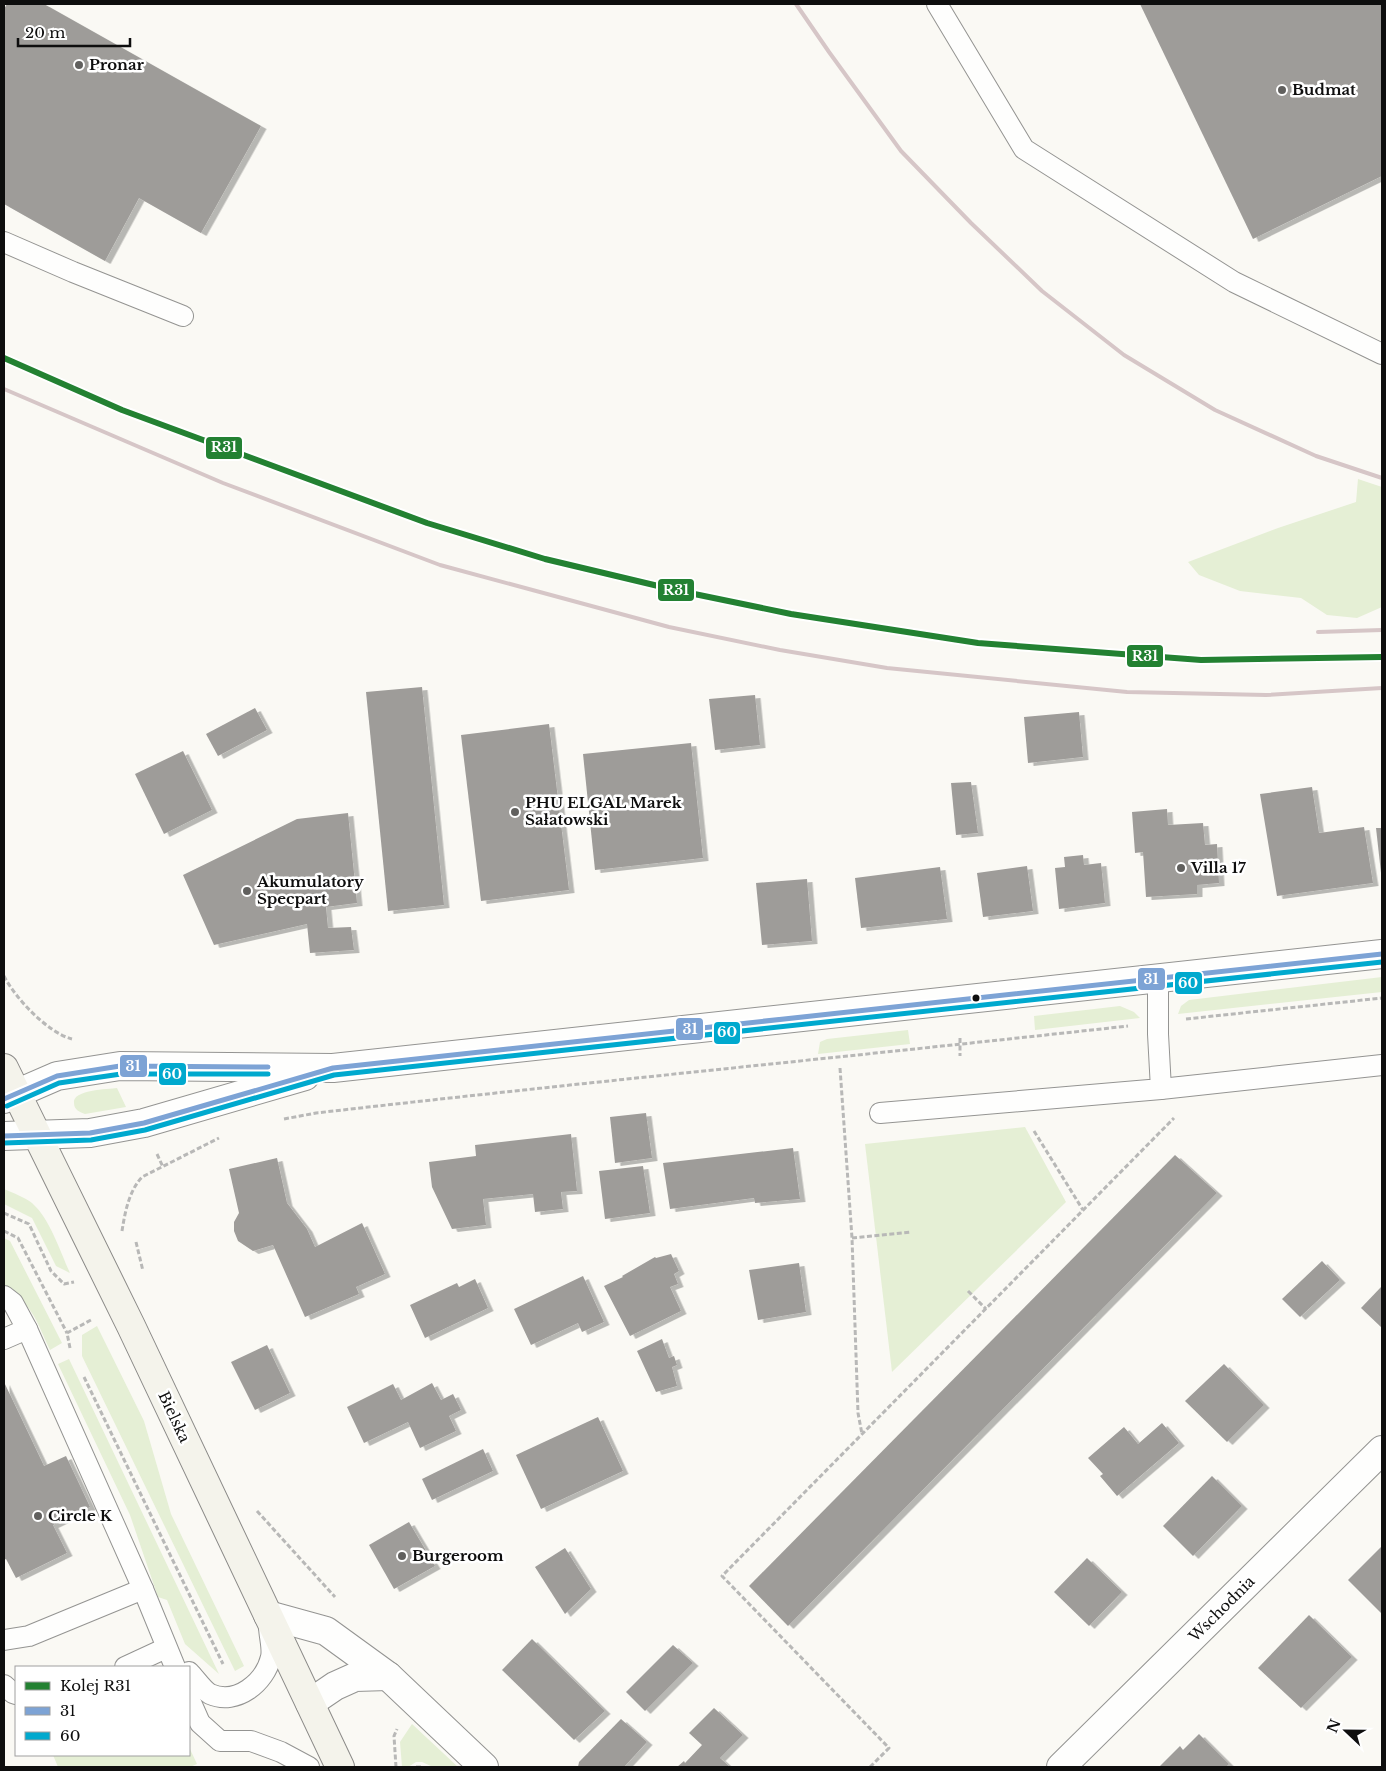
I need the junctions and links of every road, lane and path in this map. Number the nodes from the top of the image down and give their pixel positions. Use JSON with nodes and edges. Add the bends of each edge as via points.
{"nodes":[{"id":1,"x":937,"y":4,"type":"edge"},
{"id":2,"x":4,"y":242,"type":"edge"},
{"id":3,"x":183,"y":316,"type":"dead end"},
{"id":4,"x":1382,"y":354,"type":"edge"},
{"id":5,"x":1382,"y":954,"type":"edge"},
{"id":6,"x":4,"y":976,"type":"edge"},
{"id":7,"x":1158,"y":978,"type":"junction"},
{"id":8,"x":1382,"y":998,"type":"edge"},
{"id":9,"x":1158,"y":1022,"type":"junction"},
{"id":10,"x":960,"y":1038,"type":"dead end"},
{"id":11,"x":74,"y":1039,"type":"dead end"},
{"id":12,"x":960,"y":1044,"type":"junction"},
{"id":13,"x":960,"y":1056,"type":"dead end"},
{"id":14,"x":1382,"y":1065,"type":"edge"},
{"id":15,"x":4,"y":1068,"type":"edge"},
{"id":16,"x":333,"y":1068,"type":"junction"},
{"id":17,"x":840,"y":1068,"type":"dead end"},
{"id":18,"x":1190,"y":1086,"type":"junction"},
{"id":19,"x":1161,"y":1089,"type":"junction"},
{"id":20,"x":10,"y":1095,"type":"edge"},
{"id":21,"x":880,"y":1113,"type":"dead end"},
{"id":22,"x":282,"y":1120,"type":"dead end"},
{"id":23,"x":1032,"y":1128,"type":"dead end"},
{"id":24,"x":225,"y":1135,"type":"dead end"},
{"id":25,"x":4,"y":1136,"type":"edge"},
{"id":26,"x":37,"y":1136,"type":"junction"},
{"id":27,"x":1083,"y":1210,"type":"junction"},
{"id":28,"x":4,"y":1213,"type":"edge"},
{"id":29,"x":4,"y":1231,"type":"edge"},
{"id":30,"x":911,"y":1232,"type":"dead end"},
{"id":31,"x":122,"y":1233,"type":"dead end"},
{"id":32,"x":852,"y":1238,"type":"junction"},
{"id":33,"x":52,"y":1271,"type":"dead end"},
{"id":34,"x":968,"y":1291,"type":"dead end"},
{"id":35,"x":4,"y":1296,"type":"edge"},
{"id":36,"x":986,"y":1309,"type":"junction"},
{"id":37,"x":27,"y":1329,"type":"junction"},
{"id":38,"x":67,"y":1332,"type":"dead end"},
{"id":39,"x":4,"y":1339,"type":"edge"},
{"id":40,"x":84,"y":1377,"type":"dead end"},
{"id":41,"x":862,"y":1435,"type":"junction"},
{"id":42,"x":1382,"y":1450,"type":"edge"},
{"id":43,"x":256,"y":1509,"type":"dead end"},
{"id":44,"x":143,"y":1589,"type":"junction"},
{"id":45,"x":338,"y":1600,"type":"dead end"},
{"id":46,"x":268,"y":1614,"type":"junction"},
{"id":47,"x":4,"y":1640,"type":"edge"},
{"id":48,"x":166,"y":1648,"type":"junction"},
{"id":49,"x":127,"y":1666,"type":"edge"},
{"id":50,"x":175,"y":1666,"type":"edge"},
{"id":51,"x":183,"y":1666,"type":"edge"},
{"id":52,"x":190,"y":1673,"type":"edge"},
{"id":53,"x":388,"y":1676,"type":"junction"},
{"id":54,"x":4,"y":1685,"type":"edge"},
{"id":55,"x":15,"y":1694,"type":"edge"},
{"id":56,"x":239,"y":1696,"type":"junction"},
{"id":57,"x":190,"y":1700,"type":"edge"},
{"id":58,"x":414,"y":1700,"type":"junction"},
{"id":59,"x":310,"y":1703,"type":"junction"},
{"id":60,"x":309,"y":1767,"type":"edge"},
{"id":61,"x":340,"y":1767,"type":"edge"},
{"id":62,"x":396,"y":1767,"type":"edge"},
{"id":63,"x":416,"y":1767,"type":"edge"},
{"id":64,"x":422,"y":1767,"type":"edge"},
{"id":65,"x":484,"y":1767,"type":"edge"},
{"id":66,"x":870,"y":1767,"type":"edge"},
{"id":67,"x":1061,"y":1767,"type":"edge"}],
"edges":[{"from":1,"to":4,"type":"lane","via":[[1024,149],[1234,282]]},
{"from":2,"to":3,"type":"lane"},
{"from":5,"to":7,"type":"street"},
{"from":6,"to":11,"type":"path","via":[[9,988],[32,1012],[54,1030]]},
{"from":7,"to":9,"type":"lane"},
{"from":7,"to":16,"type":"street"},
{"from":8,"to":9,"type":"path"},
{"from":9,"to":12,"type":"path"},
{"from":9,"to":19,"type":"lane"},
{"from":10,"to":12,"type":"path"},
{"from":12,"to":13,"type":"path"},
{"from":12,"to":22,"type":"path","via":[[531,1088],[316,1113]]},
{"from":14,"to":18,"type":"lane"},
{"from":15,"to":20,"type":"main road","name":"Bielska"},
{"from":16,"to":20,"type":"street","via":[[120,1066],[57,1076]]},
{"from":16,"to":26,"type":"street","via":[[144,1123],[90,1133]]},
{"from":17,"to":32,"type":"path"},
{"from":18,"to":19,"type":"lane"},
{"from":18,"to":27,"type":"path","via":[[1182,1110]]},
{"from":19,"to":21,"type":"lane"},
{"from":20,"to":26,"type":"main road","name":"Bielska"},
{"from":23,"to":27,"type":"path"},
{"from":24,"to":31,"type":"path","via":[[142,1177],[129,1201]]},
{"from":25,"to":26,"type":"street"},
{"from":26,"to":46,"type":"main road","name":"Bielska"},
{"from":27,"to":36,"type":"path"},
{"from":28,"to":33,"type":"path","via":[[28,1224]]},
{"from":29,"to":38,"type":"path","via":[[18,1238]]},
{"from":30,"to":32,"type":"path"},
{"from":32,"to":41,"type":"path","via":[[858,1412]]},
{"from":34,"to":36,"type":"path"},
{"from":35,"to":37,"type":"lane","via":[[13,1303]]},
{"from":36,"to":41,"type":"path"},
{"from":37,"to":39,"type":"lane"},
{"from":37,"to":44,"type":"lane"},
{"from":40,"to":56,"type":"path"},
{"from":41,"to":66,"type":"path","via":[[722,1576],[888,1748]]},
{"from":42,"to":67,"type":"street","name":"Wschodnia"},
{"from":43,"to":45,"type":"path"},
{"from":44,"to":47,"type":"lane","via":[[29,1636]]},
{"from":44,"to":48,"type":"lane"},
{"from":46,"to":53,"type":"street","via":[[326,1631]]},
{"from":46,"to":56,"type":"lane","via":[[271,1656],[261,1679]]},
{"from":46,"to":59,"type":"main road","name":"Bielska"},
{"from":48,"to":49,"type":"lane"},
{"from":48,"to":50,"type":"lane"},
{"from":48,"to":51,"type":"lane"},
{"from":52,"to":56,"type":"lane","via":[[210,1694],[230,1698]]},
{"from":53,"to":58,"type":"street"},
{"from":53,"to":59,"type":"street","via":[[356,1677]]},
{"from":54,"to":55,"type":"lane"},
{"from":57,"to":60,"type":"lane","via":[[200,1723],[220,1740],[251,1741],[282,1752]]},
{"from":58,"to":62,"type":"path","via":[[394,1736]]},
{"from":58,"to":65,"type":"street"},
{"from":59,"to":61,"type":"main road","name":"Bielska"},
{"from":63,"to":64,"type":"path"}]}
